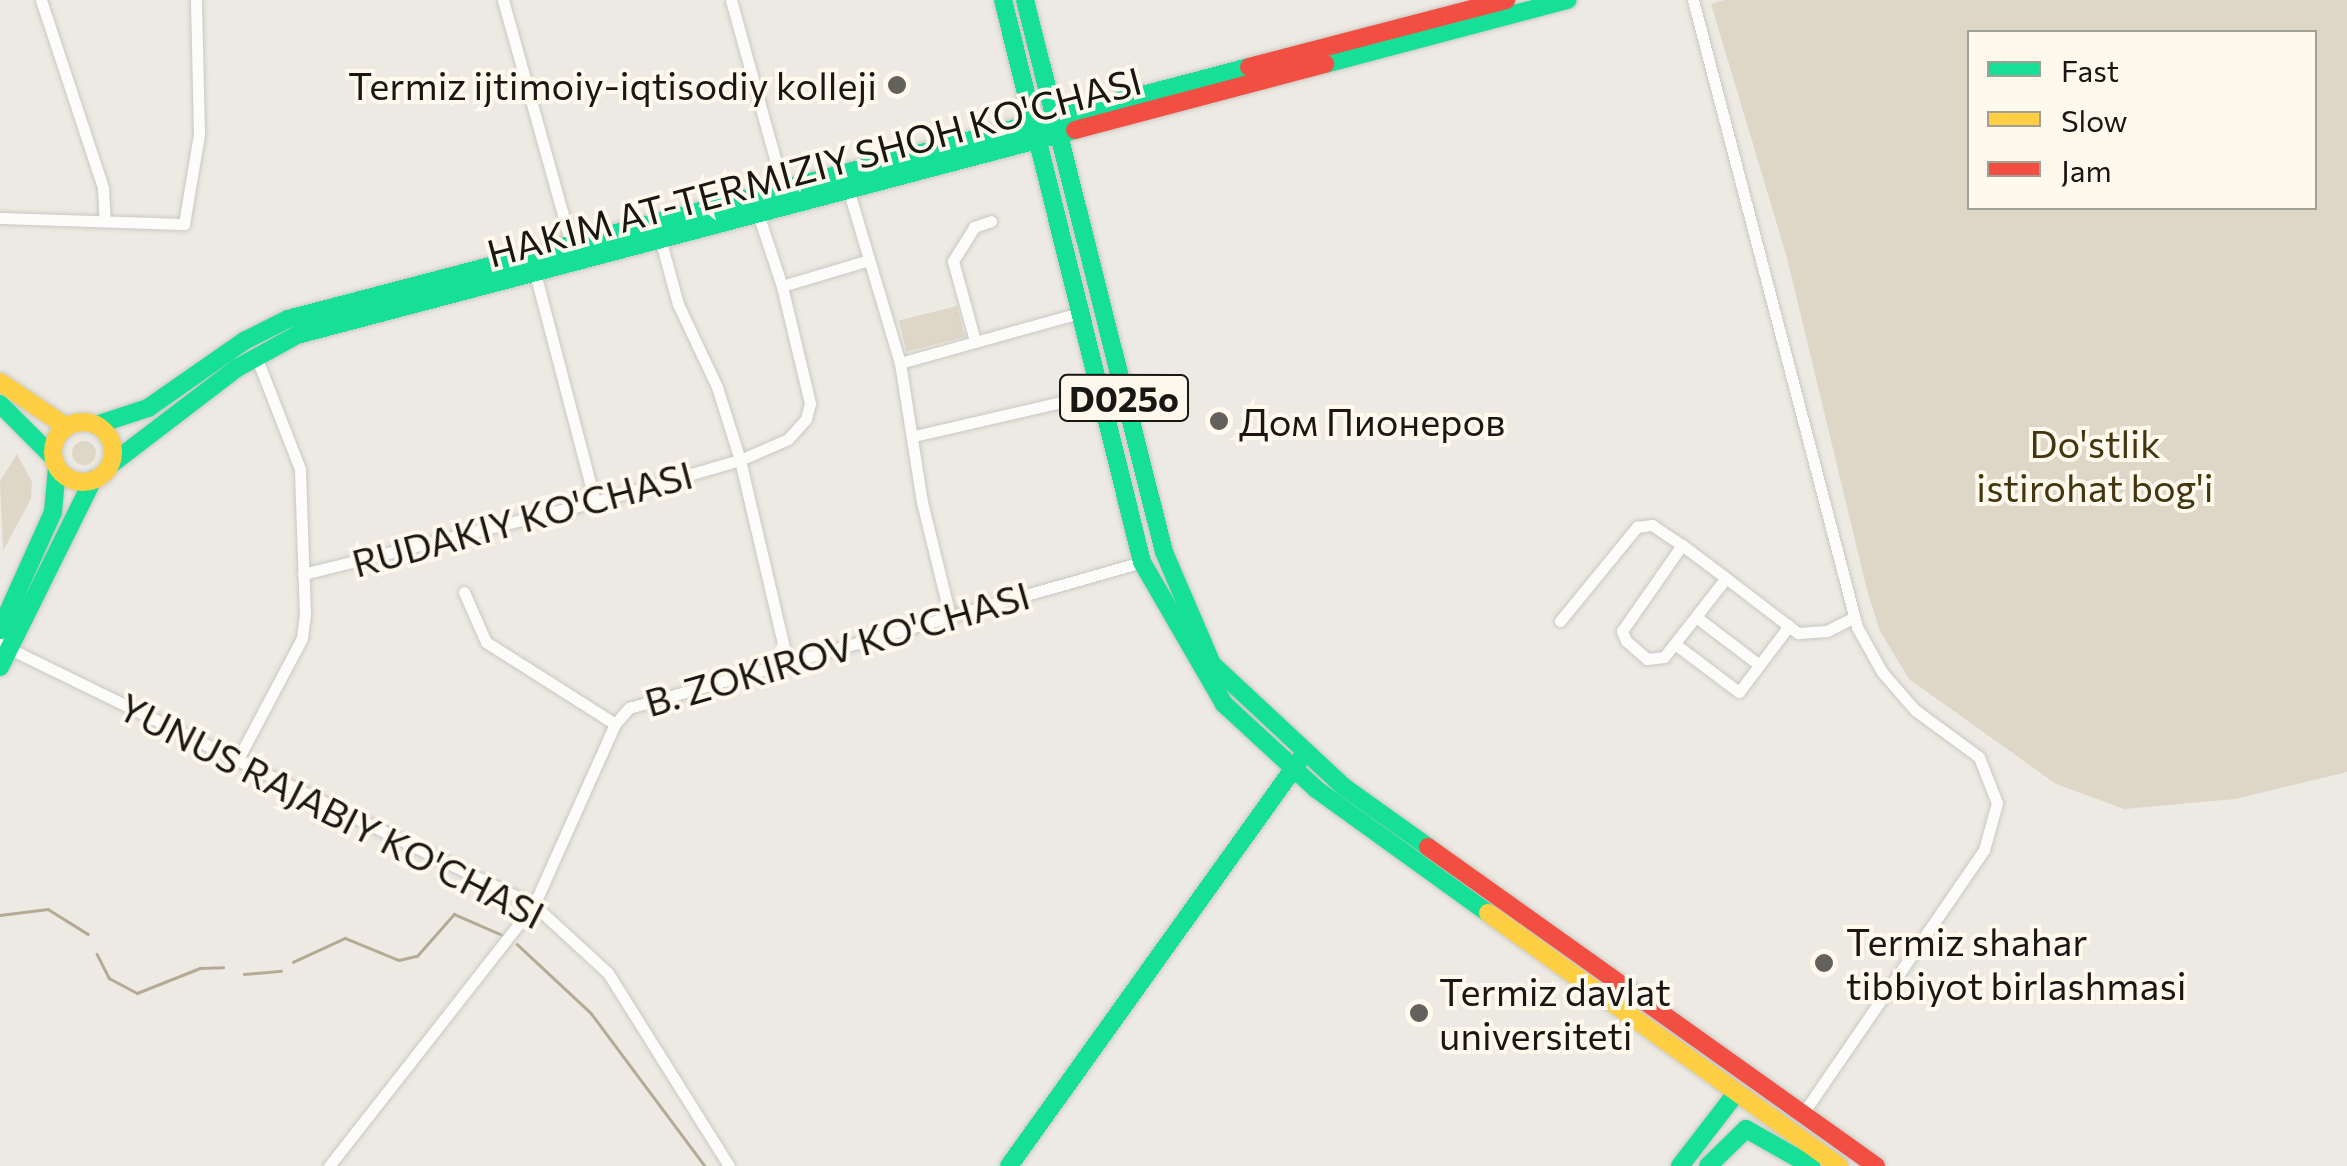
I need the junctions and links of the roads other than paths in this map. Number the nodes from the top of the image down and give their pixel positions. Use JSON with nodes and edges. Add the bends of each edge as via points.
{"nodes":[{"id":1,"x":41,"y":0,"type":"edge"},
{"id":2,"x":196,"y":0,"type":"edge"},
{"id":3,"x":503,"y":0,"type":"edge"},
{"id":4,"x":731,"y":0,"type":"edge"},
{"id":5,"x":1003,"y":0,"type":"edge"},
{"id":6,"x":1024,"y":0,"type":"edge"},
{"id":7,"x":1506,"y":0,"type":"edge"},
{"id":8,"x":1568,"y":0,"type":"edge"},
{"id":9,"x":1694,"y":0,"type":"edge"},
{"id":10,"x":1055,"y":127,"type":"junction"},
{"id":11,"x":1035,"y":133,"type":"junction"},
{"id":12,"x":784,"y":191,"type":"junction"},
{"id":13,"x":848,"y":192,"type":"junction"},
{"id":14,"x":759,"y":217,"type":"junction"},
{"id":15,"x":0,"y":218,"type":"edge"},
{"id":16,"x":105,"y":221,"type":"junction"},
{"id":17,"x":991,"y":221,"type":"dead end"},
{"id":18,"x":661,"y":242,"type":"junction"},
{"id":19,"x":572,"y":248,"type":"junction"},
{"id":20,"x":868,"y":260,"type":"junction"},
{"id":21,"x":535,"y":273,"type":"junction"},
{"id":22,"x":782,"y":286,"type":"junction"},
{"id":23,"x":1079,"y":314,"type":"junction"},
{"id":24,"x":975,"y":341,"type":"junction"},
{"id":25,"x":256,"y":356,"type":"junction"},
{"id":26,"x":900,"y":363,"type":"junction"},
{"id":27,"x":0,"y":382,"type":"edge"},
{"id":28,"x":1100,"y":393,"type":"junction"},
{"id":29,"x":0,"y":404,"type":"edge"},
{"id":30,"x":96,"y":425,"type":"junction"},
{"id":31,"x":66,"y":427,"type":"junction"},
{"id":32,"x":914,"y":436,"type":"junction"},
{"id":33,"x":740,"y":460,"type":"junction"},
{"id":34,"x":55,"y":462,"type":"junction"},
{"id":35,"x":110,"y":465,"type":"junction"},
{"id":36,"x":93,"y":480,"type":"junction"},
{"id":37,"x":596,"y":502,"type":"junction"},
{"id":38,"x":1682,"y":546,"type":"junction"},
{"id":39,"x":1142,"y":562,"type":"junction"},
{"id":40,"x":303,"y":574,"type":"junction"},
{"id":41,"x":1726,"y":578,"type":"junction"},
{"id":42,"x":464,"y":592,"type":"dead end"},
{"id":43,"x":950,"y":616,"type":"junction"},
{"id":44,"x":1696,"y":616,"type":"junction"},
{"id":45,"x":1854,"y":617,"type":"junction"},
{"id":46,"x":1560,"y":621,"type":"dead end"},
{"id":47,"x":1789,"y":626,"type":"junction"},
{"id":48,"x":0,"y":630,"type":"edge"},
{"id":49,"x":1675,"y":644,"type":"junction"},
{"id":50,"x":4,"y":647,"type":"edge"},
{"id":51,"x":787,"y":661,"type":"junction"},
{"id":52,"x":1758,"y":664,"type":"junction"},
{"id":53,"x":0,"y":667,"type":"edge"},
{"id":54,"x":615,"y":724,"type":"junction"},
{"id":55,"x":238,"y":761,"type":"junction"},
{"id":56,"x":1299,"y":762,"type":"junction"},
{"id":57,"x":534,"y":905,"type":"junction"},
{"id":58,"x":1746,"y":1074,"type":"junction"},
{"id":59,"x":1732,"y":1095,"type":"junction"},
{"id":60,"x":1803,"y":1113,"type":"junction"},
{"id":61,"x":1791,"y":1133,"type":"junction"},
{"id":62,"x":329,"y":1166,"type":"edge"},
{"id":63,"x":729,"y":1166,"type":"edge"},
{"id":64,"x":1009,"y":1166,"type":"edge"},
{"id":65,"x":1680,"y":1166,"type":"edge"},
{"id":66,"x":1708,"y":1166,"type":"edge"},
{"id":67,"x":1811,"y":1166,"type":"edge"},
{"id":68,"x":1838,"y":1166,"type":"edge"},
{"id":69,"x":1876,"y":1166,"type":"edge"}],
"edges":[{"from":1,"to":16,"type":"street","via":[[103,188]]},
{"from":2,"to":16,"type":"street","via":[[199,134],[184,224]]},
{"from":3,"to":19,"type":"street"},
{"from":4,"to":12,"type":"street"},
{"from":5,"to":11,"type":"main road"},
{"from":6,"to":10,"type":"main road","number":"D025o"},
{"from":7,"to":10,"type":"main road","name":"HAKIM AT-TERMIZIY SHOH KO'CHASI"},
{"from":8,"to":10,"type":"main road","name":"HAKIM AT-TERMIZIY SHOH KO'CHASI"},
{"from":9,"to":45,"type":"street"},
{"from":10,"to":11,"type":"main road","name":"HAKIM AT-TERMIZIY SHOH KO'CHASI"},
{"from":10,"to":56,"type":"main road","number":"D025o","via":[[1179,600],[1226,682]]},
{"from":11,"to":12,"type":"main road","name":"HAKIM AT-TERMIZIY SHOH KO'CHASI"},
{"from":11,"to":13,"type":"main road","name":"HAKIM AT-TERMIZIY SHOH KO'CHASI"},
{"from":11,"to":23,"type":"main road"},
{"from":12,"to":19,"type":"main road","name":"HAKIM AT-TERMIZIY SHOH KO'CHASI"},
{"from":13,"to":14,"type":"main road","name":"HAKIM AT-TERMIZIY SHOH KO'CHASI"},
{"from":13,"to":20,"type":"street"},
{"from":14,"to":18,"type":"main road","name":"HAKIM AT-TERMIZIY SHOH KO'CHASI"},
{"from":14,"to":22,"type":"street","name":"RUDAKIY KO'CHASI"},
{"from":15,"to":16,"type":"street"},
{"from":17,"to":24,"type":"street","via":[[974,228],[953,261]]},
{"from":18,"to":21,"type":"main road","name":"HAKIM AT-TERMIZIY SHOH KO'CHASI"},
{"from":18,"to":33,"type":"street"},
{"from":19,"to":30,"type":"main road","name":"HAKIM AT-TERMIZIY SHOH KO'CHASI","via":[[288,319],[148,408]]},
{"from":20,"to":22,"type":"street"},
{"from":20,"to":26,"type":"street"},
{"from":21,"to":25,"type":"main road","name":"HAKIM AT-TERMIZIY SHOH KO'CHASI","via":[[297,336]]},
{"from":21,"to":37,"type":"street"},
{"from":22,"to":33,"type":"street","name":"RUDAKIY KO'CHASI","via":[[806,371],[806,419],[788,440]]},
{"from":23,"to":24,"type":"street"},
{"from":23,"to":28,"type":"main road"},
{"from":24,"to":26,"type":"street"},
{"from":25,"to":35,"type":"main road","name":"HAKIM AT-TERMIZIY SHOH KO'CHASI"},
{"from":25,"to":40,"type":"street","via":[[300,470]]},
{"from":26,"to":32,"type":"street"},
{"from":27,"to":31,"type":"main road"},
{"from":28,"to":32,"type":"street"},
{"from":28,"to":39,"type":"main road"},
{"from":29,"to":34,"type":"main road"},
{"from":30,"to":31,"type":"main road"},
{"from":30,"to":35,"type":"main road","via":[[112,447]]},
{"from":31,"to":34,"type":"main road"},
{"from":32,"to":43,"type":"street"},
{"from":33,"to":37,"type":"street","name":"RUDAKIY KO'CHASI"},
{"from":33,"to":51,"type":"street"},
{"from":34,"to":36,"type":"main road","via":[[72,480]]},
{"from":34,"to":48,"type":"main road","via":[[53,512]]},
{"from":35,"to":36,"type":"main road"},
{"from":36,"to":50,"type":"main road"},
{"from":37,"to":40,"type":"street","name":"RUDAKIY KO'CHASI"},
{"from":38,"to":41,"type":"street"},
{"from":38,"to":46,"type":"street","via":[[1652,525],[1637,527]]},
{"from":38,"to":49,"type":"street","via":[[1622,630],[1647,659],[1664,657]]},
{"from":39,"to":43,"type":"street","name":"B. ZOKIROV KO'CHASI"},
{"from":39,"to":56,"type":"main road","via":[[1224,704]]},
{"from":40,"to":55,"type":"street","via":[[302,638]]},
{"from":41,"to":44,"type":"street"},
{"from":41,"to":47,"type":"street"},
{"from":42,"to":54,"type":"street","via":[[479,636]]},
{"from":43,"to":51,"type":"street","name":"B. ZOKIROV KO'CHASI"},
{"from":44,"to":49,"type":"street"},
{"from":44,"to":52,"type":"street"},
{"from":45,"to":47,"type":"street","via":[[1826,631],[1798,633]]},
{"from":45,"to":60,"type":"street","via":[[1882,672],[1916,710],[1979,757],[1997,802],[1984,850]]},
{"from":47,"to":52,"type":"street"},
{"from":49,"to":52,"type":"street","via":[[1739,692]]},
{"from":50,"to":53,"type":"main road"},
{"from":50,"to":55,"type":"street","name":"YUNUS RAJABIY KO'CHASI"},
{"from":51,"to":54,"type":"street","name":"B. ZOKIROV KO'CHASI","via":[[642,702]]},
{"from":54,"to":57,"type":"street","name":"B. ZOKIROV KO'CHASI"},
{"from":55,"to":57,"type":"street","name":"YUNUS RAJABIY KO'CHASI"},
{"from":56,"to":58,"type":"main road","number":"D025o"},
{"from":56,"to":59,"type":"main road","number":"D025o"},
{"from":56,"to":64,"type":"main road"},
{"from":57,"to":62,"type":"street","name":"B. ZOKIROV KO'CHASI"},
{"from":57,"to":63,"type":"street","name":"YUNUS RAJABIY KO'CHASI","via":[[608,973]]},
{"from":58,"to":59,"type":"main road","via":[[1734,1078]]},
{"from":58,"to":60,"type":"main road","number":"D025o"},
{"from":59,"to":61,"type":"main road","number":"D025o"},
{"from":59,"to":65,"type":"main road"},
{"from":60,"to":61,"type":"main road"},
{"from":60,"to":69,"type":"main road","number":"D025o"},
{"from":61,"to":68,"type":"main road","number":"D025o"},
{"from":66,"to":67,"type":"main road","via":[[1746,1128]]}]}
